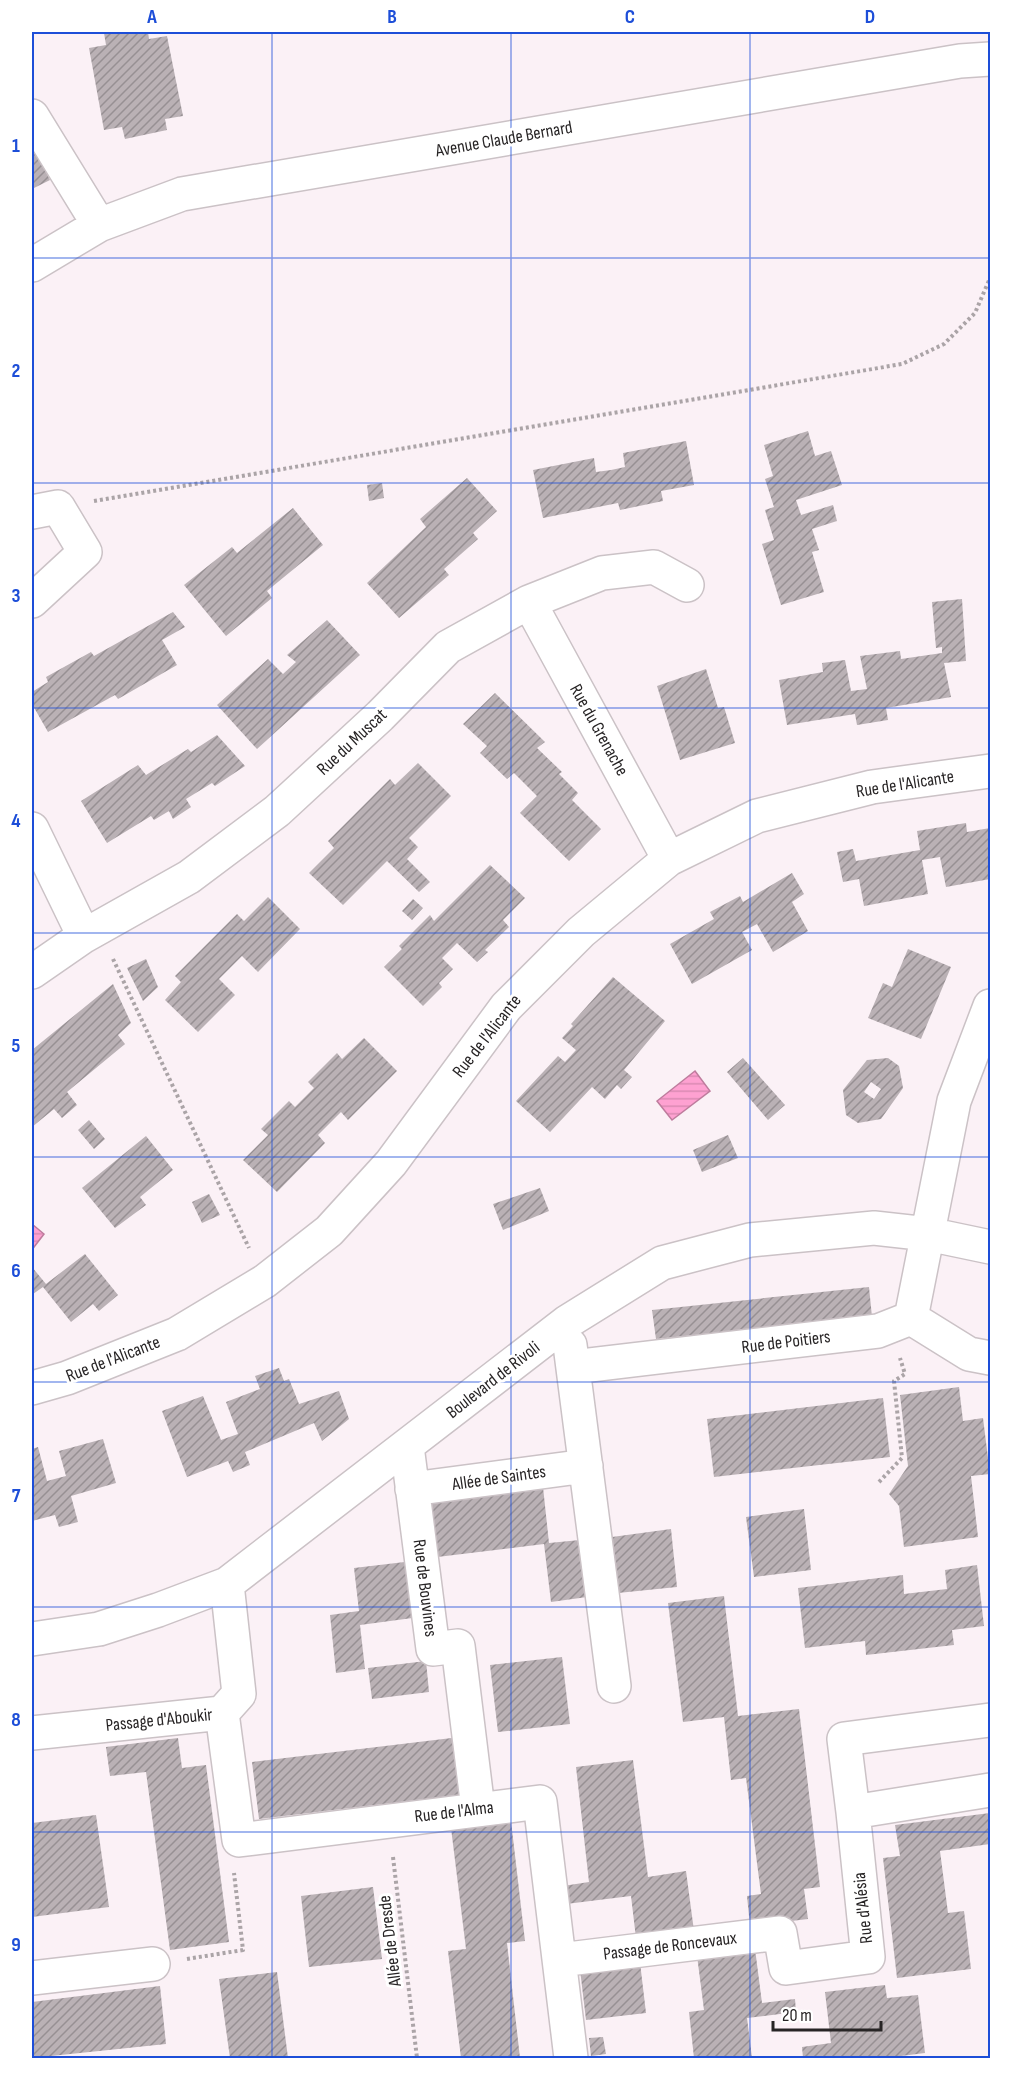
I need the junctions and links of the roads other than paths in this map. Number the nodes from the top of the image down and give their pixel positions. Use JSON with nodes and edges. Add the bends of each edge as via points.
{"nodes":[{"id":1,"x":990,"y":59,"type":"edge"},
{"id":2,"x":32,"y":116,"type":"edge"},
{"id":3,"x":99,"y":225,"type":"junction"},
{"id":4,"x":32,"y":265,"type":"edge"},
{"id":5,"x":45,"y":510,"type":"edge"},
{"id":6,"x":687,"y":585,"type":"dead end"},
{"id":7,"x":32,"y":601,"type":"edge"},
{"id":8,"x":530,"y":602,"type":"junction"},
{"id":9,"x":990,"y":771,"type":"edge"},
{"id":10,"x":32,"y":829,"type":"edge"},
{"id":11,"x":669,"y":859,"type":"junction"},
{"id":12,"x":92,"y":932,"type":"junction"},
{"id":13,"x":32,"y":972,"type":"edge"},
{"id":14,"x":990,"y":1006,"type":"edge"},
{"id":15,"x":928,"y":1234,"type":"junction"},
{"id":16,"x":990,"y":1247,"type":"edge"},
{"id":17,"x":567,"y":1322,"type":"junction"},
{"id":18,"x":900,"y":1323,"type":"junction"},
{"id":19,"x":990,"y":1358,"type":"edge"},
{"id":20,"x":573,"y":1367,"type":"junction"},
{"id":21,"x":32,"y":1388,"type":"edge"},
{"id":22,"x":407,"y":1446,"type":"junction"},
{"id":23,"x":586,"y":1466,"type":"junction"},
{"id":24,"x":412,"y":1489,"type":"junction"},
{"id":25,"x":227,"y":1584,"type":"junction"},
{"id":26,"x":32,"y":1639,"type":"edge"},
{"id":27,"x":614,"y":1686,"type":"dead end"},
{"id":28,"x":222,"y":1713,"type":"junction"},
{"id":29,"x":990,"y":1720,"type":"edge"},
{"id":30,"x":32,"y":1733,"type":"edge"},
{"id":31,"x":990,"y":1790,"type":"edge"},
{"id":32,"x":478,"y":1809,"type":"junction"},
{"id":33,"x":853,"y":1812,"type":"junction"},
{"id":34,"x":780,"y":1933,"type":"joint"},
{"id":35,"x":560,"y":1960,"type":"junction"},
{"id":36,"x":153,"y":1964,"type":"road end"},
{"id":37,"x":32,"y":1978,"type":"edge"},
{"id":38,"x":571,"y":2058,"type":"edge"}],
"edges":[{"from":1,"to":3,"type":"street","name":"Avenue Claude Bernard","via":[[182,194]]},
{"from":2,"to":3,"type":"street"},
{"from":3,"to":4,"type":"street","name":"Avenue Claude Bernard"},
{"from":5,"to":7,"type":"street","via":[[85,552]]},
{"from":6,"to":8,"type":"street","name":"Rue du Muscat","via":[[654,567],[602,573]]},
{"from":8,"to":11,"type":"street","name":"Rue du Grenache"},
{"from":8,"to":12,"type":"street","name":"Rue du Muscat","via":[[448,647],[277,811],[189,877]]},
{"from":9,"to":11,"type":"street","name":"Rue de l'Alicante","via":[[872,787],[757,816]]},
{"from":10,"to":12,"type":"street"},
{"from":11,"to":21,"type":"street","name":"Rue de l'Alicante","via":[[581,932],[506,1007],[391,1163],[329,1231],[265,1281],[177,1334]]},
{"from":12,"to":13,"type":"street","name":"Rue du Muscat"},
{"from":14,"to":15,"type":"street","via":[[954,1101]]},
{"from":15,"to":16,"type":"street","name":"Boulevard de Rivoli"},
{"from":15,"to":17,"type":"street","name":"Boulevard de Rivoli","via":[[874,1228],[750,1240],[662,1263]]},
{"from":15,"to":18,"type":"street"},
{"from":17,"to":20,"type":"street"},
{"from":17,"to":22,"type":"street","name":"Boulevard de Rivoli"},
{"from":18,"to":19,"type":"street","via":[[969,1354]]},
{"from":18,"to":20,"type":"street","name":"Rue de Poitiers","via":[[878,1331]]},
{"from":20,"to":23,"type":"street"},
{"from":22,"to":24,"type":"street","name":"Rue de Bouvines"},
{"from":22,"to":25,"type":"street","name":"Boulevard de Rivoli"},
{"from":23,"to":24,"type":"street","name":"Allée de Saintes"},
{"from":23,"to":27,"type":"street"},
{"from":24,"to":32,"type":"street","name":"Rue de Bouvines","via":[[433,1649],[458,1646]]},
{"from":25,"to":26,"type":"street","name":"Boulevard de Rivoli","via":[[99,1629]]},
{"from":25,"to":28,"type":"street","name":"Passage d'Aboukir","via":[[239,1694]]},
{"from":28,"to":30,"type":"street","name":"Passage d'Aboukir"},
{"from":28,"to":32,"type":"street","name":"Rue de l'Alma","via":[[239,1840]]},
{"from":29,"to":33,"type":"street","name":"Rue d'Alésia","via":[[844,1739]]},
{"from":31,"to":33,"type":"street"},
{"from":32,"to":35,"type":"street","name":"Rue de l'Alma","via":[[540,1802]]},
{"from":33,"to":34,"type":"street","name":"Rue d'Alésia","via":[[868,1957],[786,1968]]},
{"from":34,"to":35,"type":"street","name":"Passage de Roncevaux"},
{"from":35,"to":38,"type":"street","name":"Rue de l'Alma"},
{"from":36,"to":37,"type":"street"}]}
